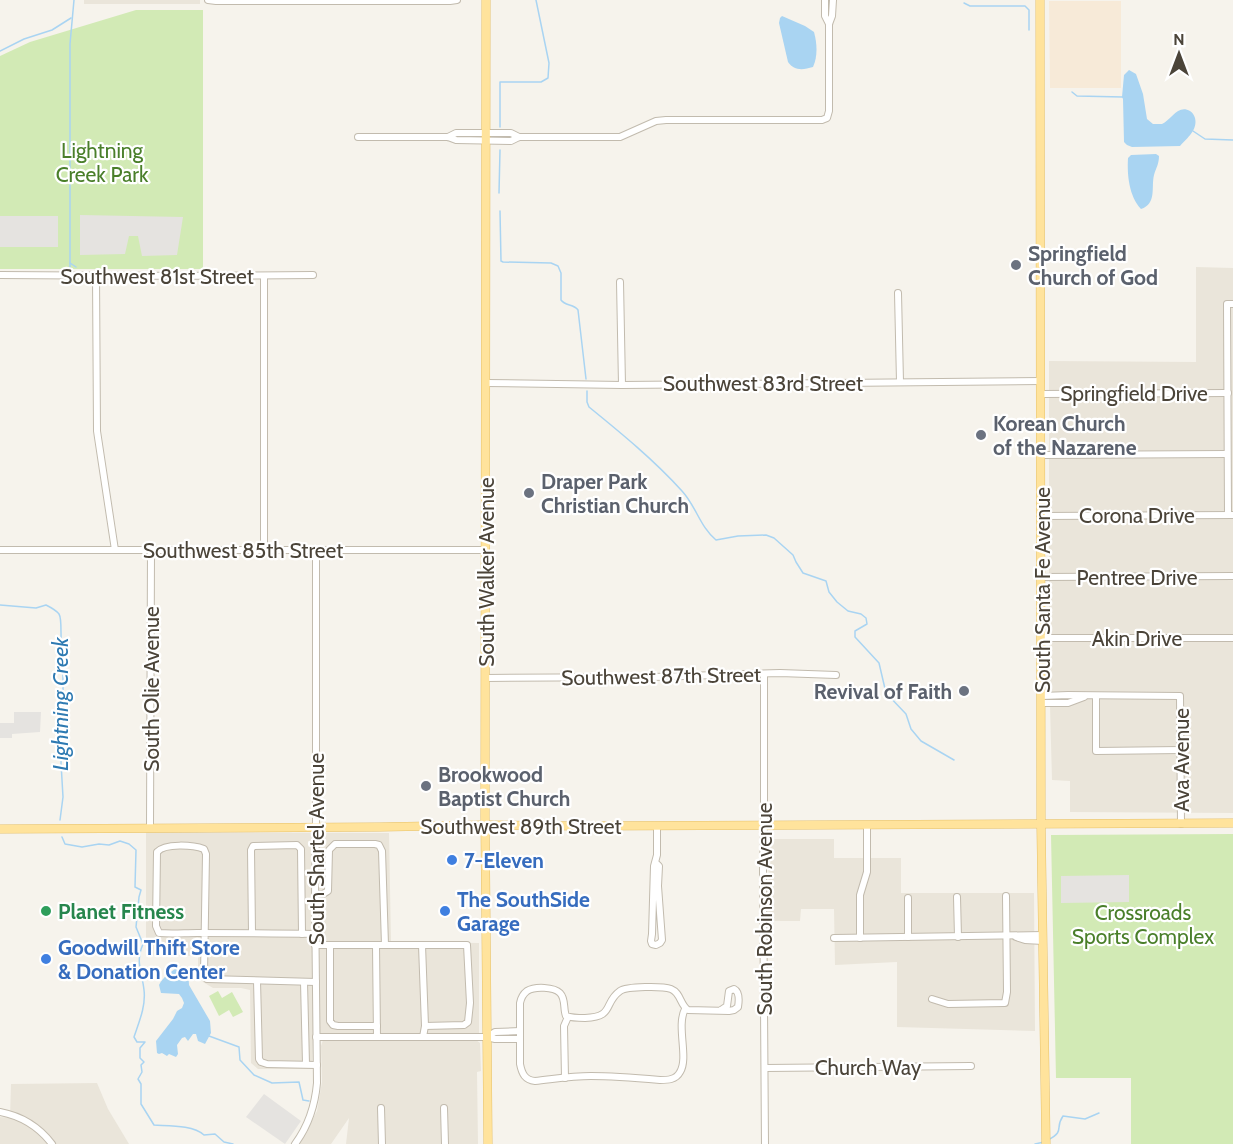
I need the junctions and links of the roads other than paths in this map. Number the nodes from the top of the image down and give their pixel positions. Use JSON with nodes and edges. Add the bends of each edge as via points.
{"nodes":[{"id":1,"x":208,"y":0,"type":"edge"},
{"id":2,"x":457,"y":0,"type":"edge"},
{"id":3,"x":486,"y":0,"type":"edge"},
{"id":4,"x":825,"y":0,"type":"edge"},
{"id":5,"x":833,"y":0,"type":"edge"},
{"id":6,"x":1040,"y":0,"type":"edge"},
{"id":7,"x":829,"y":24,"type":"junction"},
{"id":8,"x":357,"y":137,"type":"dead end"},
{"id":9,"x":486,"y":137,"type":"junction"},
{"id":10,"x":0,"y":275,"type":"edge"},
{"id":11,"x":96,"y":275,"type":"junction"},
{"id":12,"x":313,"y":275,"type":"dead end"},
{"id":13,"x":264,"y":276,"type":"junction"},
{"id":14,"x":620,"y":282,"type":"dead end"},
{"id":15,"x":898,"y":293,"type":"dead end"},
{"id":16,"x":1230,"y":304,"type":"edge"},
{"id":17,"x":1041,"y":381,"type":"junction"},
{"id":18,"x":900,"y":382,"type":"junction"},
{"id":19,"x":486,"y":383,"type":"junction"},
{"id":20,"x":622,"y":384,"type":"junction"},
{"id":21,"x":1227,"y":393,"type":"junction"},
{"id":22,"x":1041,"y":394,"type":"junction"},
{"id":23,"x":1227,"y":454,"type":"junction"},
{"id":24,"x":1041,"y":455,"type":"junction"},
{"id":25,"x":1230,"y":515,"type":"edge"},
{"id":26,"x":1041,"y":516,"type":"junction"},
{"id":27,"x":0,"y":550,"type":"edge"},
{"id":28,"x":115,"y":550,"type":"junction"},
{"id":29,"x":151,"y":550,"type":"junction"},
{"id":30,"x":264,"y":550,"type":"junction"},
{"id":31,"x":316,"y":550,"type":"junction"},
{"id":32,"x":486,"y":550,"type":"junction"},
{"id":33,"x":1233,"y":576,"type":"edge"},
{"id":34,"x":1041,"y":577,"type":"junction"},
{"id":35,"x":1041,"y":638,"type":"junction"},
{"id":36,"x":1233,"y":638,"type":"edge"},
{"id":37,"x":764,"y":675,"type":"junction"},
{"id":38,"x":836,"y":675,"type":"dead end"},
{"id":39,"x":486,"y":678,"type":"junction"},
{"id":40,"x":1096,"y":696,"type":"junction"},
{"id":41,"x":1042,"y":700,"type":"junction"},
{"id":42,"x":1180,"y":750,"type":"junction"},
{"id":43,"x":1233,"y":823,"type":"edge"},
{"id":44,"x":1041,"y":824,"type":"junction"},
{"id":45,"x":1181,"y":824,"type":"junction"},
{"id":46,"x":485,"y":825,"type":"junction"},
{"id":47,"x":764,"y":825,"type":"junction"},
{"id":48,"x":867,"y":825,"type":"junction"},
{"id":49,"x":657,"y":826,"type":"junction"},
{"id":50,"x":315,"y":827,"type":"junction"},
{"id":51,"x":150,"y":828,"type":"junction"},
{"id":52,"x":0,"y":829,"type":"edge"},
{"id":53,"x":656,"y":886,"type":"junction"},
{"id":54,"x":315,"y":895,"type":"junction"},
{"id":55,"x":1006,"y":896,"type":"dead end"},
{"id":56,"x":957,"y":897,"type":"dead end"},
{"id":57,"x":908,"y":898,"type":"dead end"},
{"id":58,"x":205,"y":933,"type":"junction"},
{"id":59,"x":252,"y":933,"type":"junction"},
{"id":60,"x":302,"y":934,"type":"junction"},
{"id":61,"x":315,"y":934,"type":"junction"},
{"id":62,"x":1006,"y":936,"type":"junction"},
{"id":63,"x":908,"y":937,"type":"junction"},
{"id":64,"x":958,"y":937,"type":"junction"},
{"id":65,"x":834,"y":938,"type":"dead end"},
{"id":66,"x":860,"y":938,"type":"junction"},
{"id":67,"x":1043,"y":938,"type":"junction"},
{"id":68,"x":315,"y":945,"type":"junction"},
{"id":69,"x":330,"y":945,"type":"junction"},
{"id":70,"x":376,"y":945,"type":"junction"},
{"id":71,"x":385,"y":945,"type":"junction"},
{"id":72,"x":422,"y":945,"type":"junction"},
{"id":73,"x":257,"y":981,"type":"junction"},
{"id":74,"x":304,"y":982,"type":"junction"},
{"id":75,"x":316,"y":982,"type":"junction"},
{"id":76,"x":932,"y":999,"type":"dead end"},
{"id":77,"x":685,"y":1009,"type":"junction"},
{"id":78,"x":721,"y":1010,"type":"dead end"},
{"id":79,"x":568,"y":1017,"type":"junction"},
{"id":80,"x":377,"y":1026,"type":"junction"},
{"id":81,"x":425,"y":1026,"type":"junction"},
{"id":82,"x":520,"y":1035,"type":"junction"},
{"id":83,"x":316,"y":1037,"type":"junction"},
{"id":84,"x":377,"y":1037,"type":"junction"},
{"id":85,"x":423,"y":1037,"type":"junction"},
{"id":86,"x":487,"y":1037,"type":"junction"},
{"id":87,"x":306,"y":1065,"type":"junction"},
{"id":88,"x":317,"y":1065,"type":"junction"},
{"id":89,"x":971,"y":1066,"type":"dead end"},
{"id":90,"x":765,"y":1068,"type":"junction"},
{"id":91,"x":565,"y":1078,"type":"junction"},
{"id":92,"x":381,"y":1108,"type":"dead end"},
{"id":93,"x":444,"y":1108,"type":"dead end"},
{"id":94,"x":0,"y":1113,"type":"edge"},
{"id":95,"x":52,"y":1144,"type":"edge"},
{"id":96,"x":296,"y":1144,"type":"edge"},
{"id":97,"x":382,"y":1144,"type":"edge"},
{"id":98,"x":445,"y":1144,"type":"edge"},
{"id":99,"x":488,"y":1144,"type":"edge"},
{"id":100,"x":765,"y":1144,"type":"edge"},
{"id":101,"x":1046,"y":1144,"type":"edge"}],
"edges":[{"from":1,"to":2,"type":"street"},
{"from":3,"to":9,"type":"main road","name":"South Walker Avenue"},
{"from":4,"to":7,"type":"street"},
{"from":5,"to":7,"type":"street"},
{"from":6,"to":17,"type":"main road","name":"South Santa Fe Avenue"},
{"from":7,"to":9,"type":"street","via":[[829,111],[822,120],[666,120],[620,137],[519,137],[511,141]]},
{"from":8,"to":9,"type":"street"},
{"from":9,"to":19,"type":"main road","name":"South Walker Avenue"},
{"from":10,"to":11,"type":"street","name":"Southwest 81st Street"},
{"from":11,"to":13,"type":"street","name":"Southwest 81st Street"},
{"from":11,"to":28,"type":"street","via":[[97,430]]},
{"from":12,"to":13,"type":"street","name":"Southwest 81st Street"},
{"from":13,"to":30,"type":"street"},
{"from":14,"to":20,"type":"street"},
{"from":15,"to":18,"type":"street"},
{"from":16,"to":21,"type":"street"},
{"from":17,"to":18,"type":"street","name":"Southwest 83rd Street"},
{"from":17,"to":22,"type":"main road","name":"South Santa Fe Avenue"},
{"from":18,"to":20,"type":"street","name":"Southwest 83rd Street"},
{"from":19,"to":20,"type":"street","name":"Southwest 83rd Street"},
{"from":19,"to":32,"type":"main road","name":"South Walker Avenue"},
{"from":21,"to":22,"type":"street","name":"Springfield Drive"},
{"from":21,"to":23,"type":"street"},
{"from":22,"to":24,"type":"main road","name":"South Santa Fe Avenue"},
{"from":23,"to":24,"type":"street"},
{"from":23,"to":25,"type":"street"},
{"from":24,"to":26,"type":"main road","name":"South Santa Fe Avenue"},
{"from":25,"to":26,"type":"street","name":"Corona Drive"},
{"from":26,"to":34,"type":"main road","name":"South Santa Fe Avenue"},
{"from":27,"to":28,"type":"street","name":"Southwest 85th Street"},
{"from":28,"to":29,"type":"street","name":"Southwest 85th Street"},
{"from":29,"to":30,"type":"street","name":"Southwest 85th Street"},
{"from":29,"to":51,"type":"street","name":"South Olie Avenue"},
{"from":30,"to":31,"type":"street","name":"Southwest 85th Street"},
{"from":31,"to":32,"type":"street","name":"Southwest 85th Street"},
{"from":31,"to":50,"type":"street","name":"South Shartel Avenue"},
{"from":32,"to":39,"type":"main road","name":"South Walker Avenue"},
{"from":33,"to":34,"type":"street","name":"Pentree Drive"},
{"from":34,"to":35,"type":"main road","name":"South Santa Fe Avenue"},
{"from":35,"to":36,"type":"street","name":"Akin Drive"},
{"from":35,"to":41,"type":"main road","name":"South Santa Fe Avenue"},
{"from":37,"to":38,"type":"street","name":"Southwest 87th Street"},
{"from":37,"to":39,"type":"street","name":"Southwest 87th Street"},
{"from":37,"to":47,"type":"street","name":"South Robinson Avenue"},
{"from":39,"to":46,"type":"main road","name":"South Walker Avenue"},
{"from":40,"to":41,"type":"street","via":[[1068,703]]},
{"from":40,"to":42,"type":"street","name":"Ava Avenue","via":[[1180,696]]},
{"from":40,"to":42,"type":"street","via":[[1096,751]]},
{"from":41,"to":44,"type":"main road","name":"South Santa Fe Avenue"},
{"from":42,"to":45,"type":"street","name":"Ava Avenue"},
{"from":43,"to":45,"type":"main road","name":"Southwest 89th Street"},
{"from":44,"to":45,"type":"main road","name":"Southwest 89th Street"},
{"from":44,"to":48,"type":"main road","name":"Southwest 89th Street"},
{"from":44,"to":67,"type":"main road","name":"South Santa Fe Avenue"},
{"from":46,"to":49,"type":"main road","name":"Southwest 89th Street"},
{"from":46,"to":50,"type":"main road","name":"Southwest 89th Street"},
{"from":46,"to":86,"type":"main road","name":"South Walker Avenue"},
{"from":47,"to":48,"type":"main road","name":"Southwest 89th Street"},
{"from":47,"to":49,"type":"main road","name":"Southwest 89th Street"},
{"from":47,"to":90,"type":"street","name":"South Robinson Avenue"},
{"from":48,"to":66,"type":"street"},
{"from":49,"to":53,"type":"street"},
{"from":50,"to":51,"type":"main road","name":"Southwest 89th Street"},
{"from":50,"to":54,"type":"street","name":"South Shartel Avenue"},
{"from":51,"to":52,"type":"main road","name":"Southwest 89th Street"},
{"from":53,"to":53,"type":"street","via":[[651,941],[656,945],[662,940]]},
{"from":54,"to":61,"type":"street","name":"South Shartel Avenue"},
{"from":54,"to":71,"type":"street","via":[[328,891],[329,850],[334,844],[379,845]]},
{"from":55,"to":62,"type":"street"},
{"from":56,"to":64,"type":"street"},
{"from":57,"to":63,"type":"street"},
{"from":58,"to":58,"type":"street","via":[[158,932],[159,848],[204,849]]},
{"from":58,"to":59,"type":"street"},
{"from":58,"to":73,"type":"street","via":[[207,979]]},
{"from":59,"to":60,"type":"street"},
{"from":59,"to":60,"type":"street","via":[[253,846],[297,845],[301,849]]},
{"from":60,"to":61,"type":"street"},
{"from":61,"to":68,"type":"street","name":"South Shartel Avenue"},
{"from":62,"to":64,"type":"street"},
{"from":62,"to":67,"type":"street"},
{"from":62,"to":76,"type":"street","via":[[1005,1003],[948,1004]]},
{"from":63,"to":64,"type":"street"},
{"from":63,"to":66,"type":"street"},
{"from":65,"to":66,"type":"street"},
{"from":67,"to":101,"type":"main road","name":"South Santa Fe Avenue"},
{"from":68,"to":69,"type":"street"},
{"from":68,"to":75,"type":"street","name":"South Shartel Avenue"},
{"from":69,"to":70,"type":"street"},
{"from":69,"to":80,"type":"street","via":[[330,1021],[338,1026]]},
{"from":70,"to":71,"type":"street"},
{"from":70,"to":80,"type":"street"},
{"from":71,"to":72,"type":"street"},
{"from":72,"to":81,"type":"street"},
{"from":72,"to":81,"type":"street","via":[[467,945],[470,1003],[469,1021],[464,1025]]},
{"from":73,"to":74,"type":"street"},
{"from":73,"to":87,"type":"street","via":[[259,1059],[267,1064]]},
{"from":74,"to":75,"type":"street"},
{"from":74,"to":87,"type":"street"},
{"from":75,"to":83,"type":"street","name":"South Shartel Avenue"},
{"from":77,"to":78,"type":"street"},
{"from":77,"to":79,"type":"street","via":[[671,989],[628,988],[618,993],[602,1016]]},
{"from":77,"to":91,"type":"street","via":[[683,1065],[677,1076],[665,1080]]},
{"from":79,"to":82,"type":"street","via":[[558,991],[531,989],[520,1003]]},
{"from":79,"to":91,"type":"street","via":[[564,1026]]},
{"from":80,"to":84,"type":"street"},
{"from":81,"to":85,"type":"street"},
{"from":82,"to":86,"type":"street","via":[[495,1032]]},
{"from":82,"to":91,"type":"street","via":[[521,1068],[528,1079],[535,1082]]},
{"from":83,"to":84,"type":"street"},
{"from":83,"to":88,"type":"street","name":"South Shartel Avenue"},
{"from":84,"to":85,"type":"street"},
{"from":85,"to":86,"type":"street"},
{"from":86,"to":99,"type":"main road","name":"South Walker Avenue"},
{"from":87,"to":88,"type":"street"},
{"from":88,"to":96,"type":"street","name":"South Shartel Avenue","via":[[314,1107]]},
{"from":89,"to":90,"type":"street","name":"Church Way"},
{"from":90,"to":100,"type":"street","name":"South Robinson Avenue"},
{"from":92,"to":97,"type":"street"},
{"from":93,"to":98,"type":"street"},
{"from":94,"to":95,"type":"street","via":[[32,1125]]}]}
